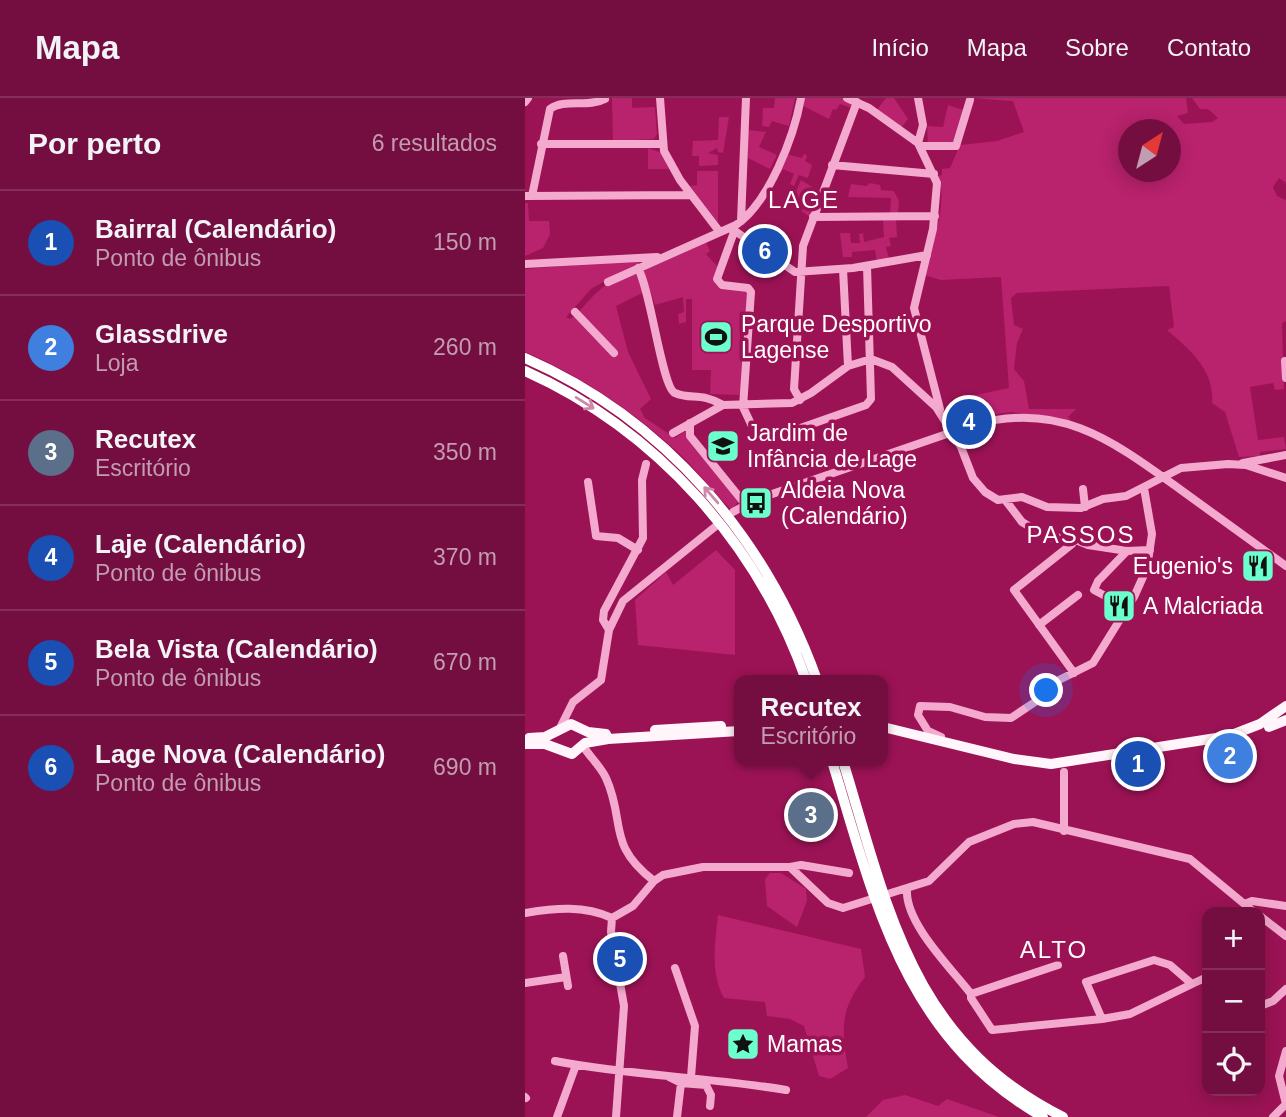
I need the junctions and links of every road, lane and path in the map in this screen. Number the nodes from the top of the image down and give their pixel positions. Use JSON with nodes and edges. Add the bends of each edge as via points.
{"nodes":[{"id":1,"x":660,"y":98,"type":"edge"},
{"id":2,"x":746,"y":98,"type":"edge"},
{"id":3,"x":801,"y":98,"type":"edge"},
{"id":4,"x":847,"y":98,"type":"edge"},
{"id":5,"x":918,"y":98,"type":"edge"},
{"id":6,"x":605,"y":99,"type":"edge"},
{"id":7,"x":970,"y":100,"type":"dead end"},
{"id":8,"x":857,"y":102,"type":"junction"},
{"id":9,"x":922,"y":143,"type":"junction"},
{"id":10,"x":541,"y":144,"type":"junction"},
{"id":11,"x":661,"y":144,"type":"junction"},
{"id":12,"x":832,"y":165,"type":"junction"},
{"id":13,"x":935,"y":174,"type":"junction"},
{"id":14,"x":528,"y":195,"type":"edge"},
{"id":15,"x":691,"y":195,"type":"junction"},
{"id":16,"x":742,"y":202,"type":"junction"},
{"id":17,"x":754,"y":208,"type":"junction"},
{"id":18,"x":935,"y":216,"type":"junction"},
{"id":19,"x":813,"y":217,"type":"junction"},
{"id":20,"x":741,"y":221,"type":"junction"},
{"id":21,"x":733,"y":229,"type":"junction"},
{"id":22,"x":719,"y":231,"type":"junction"},
{"id":23,"x":927,"y":255,"type":"junction"},
{"id":24,"x":641,"y":263,"type":"junction"},
{"id":25,"x":525,"y":264,"type":"edge"},
{"id":26,"x":867,"y":266,"type":"junction"},
{"id":27,"x":843,"y":269,"type":"junction"},
{"id":28,"x":800,"y":272,"type":"junction"},
{"id":29,"x":608,"y":282,"type":"dead end"},
{"id":30,"x":575,"y":312,"type":"dead end"},
{"id":31,"x":614,"y":353,"type":"dead end"},
{"id":32,"x":525,"y":358,"type":"edge"},
{"id":33,"x":871,"y":359,"type":"junction"},
{"id":34,"x":1285,"y":361,"type":"edge"},
{"id":35,"x":848,"y":366,"type":"junction"},
{"id":36,"x":525,"y":371,"type":"edge"},
{"id":37,"x":1286,"y":378,"type":"edge"},
{"id":38,"x":800,"y":400,"type":"junction"},
{"id":39,"x":743,"y":403,"type":"junction"},
{"id":40,"x":723,"y":405,"type":"junction"},
{"id":41,"x":941,"y":412,"type":"junction"},
{"id":42,"x":690,"y":423,"type":"junction"},
{"id":43,"x":953,"y":432,"type":"junction"},
{"id":44,"x":673,"y":433,"type":"dead end"},
{"id":45,"x":1286,"y":455,"type":"edge"},
{"id":46,"x":1259,"y":459,"type":"junction"},
{"id":47,"x":1240,"y":463,"type":"junction"},
{"id":48,"x":646,"y":464,"type":"dead end"},
{"id":49,"x":1261,"y":470,"type":"junction"},
{"id":50,"x":1164,"y":477,"type":"junction"},
{"id":51,"x":1286,"y":478,"type":"edge"},
{"id":52,"x":588,"y":482,"type":"dead end"},
{"id":53,"x":1145,"y":488,"type":"junction"},
{"id":54,"x":1083,"y":489,"type":"dead end"},
{"id":55,"x":1006,"y":501,"type":"junction"},
{"id":56,"x":745,"y":504,"type":"junction"},
{"id":57,"x":1085,"y":507,"type":"junction"},
{"id":58,"x":733,"y":512,"type":"dead end"},
{"id":59,"x":716,"y":526,"type":"dead end"},
{"id":60,"x":1073,"y":538,"type":"junction"},
{"id":61,"x":638,"y":550,"type":"junction"},
{"id":62,"x":1150,"y":550,"type":"junction"},
{"id":63,"x":1127,"y":551,"type":"junction"},
{"id":64,"x":1286,"y":566,"type":"edge"},
{"id":65,"x":1079,"y":595,"type":"dead end"},
{"id":66,"x":1128,"y":608,"type":"junction"},
{"id":67,"x":1039,"y":625,"type":"junction"},
{"id":68,"x":609,"y":630,"type":"junction"},
{"id":69,"x":1074,"y":673,"type":"junction"},
{"id":70,"x":804,"y":675,"type":"edge"},
{"id":71,"x":815,"y":675,"type":"edge"},
{"id":72,"x":1286,"y":706,"type":"edge"},
{"id":73,"x":570,"y":713,"type":"junction"},
{"id":74,"x":1286,"y":720,"type":"edge"},
{"id":75,"x":734,"y":724,"type":"edge"},
{"id":76,"x":925,"y":725,"type":"junction"},
{"id":77,"x":579,"y":727,"type":"junction"},
{"id":78,"x":888,"y":727,"type":"edge"},
{"id":79,"x":888,"y":730,"type":"edge"},
{"id":80,"x":888,"y":730,"type":"edge"},
{"id":81,"x":558,"y":731,"type":"junction"},
{"id":82,"x":734,"y":731,"type":"edge"},
{"id":83,"x":525,"y":738,"type":"edge"},
{"id":84,"x":604,"y":740,"type":"junction"},
{"id":85,"x":947,"y":743,"type":"junction"},
{"id":86,"x":525,"y":744,"type":"edge"},
{"id":87,"x":584,"y":745,"type":"junction"},
{"id":88,"x":567,"y":752,"type":"junction"},
{"id":89,"x":593,"y":762,"type":"junction"},
{"id":90,"x":834,"y":766,"type":"edge"},
{"id":91,"x":845,"y":766,"type":"edge"},
{"id":92,"x":1064,"y":772,"type":"dead end"},
{"id":93,"x":1064,"y":831,"type":"junction"},
{"id":94,"x":790,"y":867,"type":"junction"},
{"id":95,"x":849,"y":873,"type":"dead end"},
{"id":96,"x":654,"y":881,"type":"junction"},
{"id":97,"x":904,"y":890,"type":"junction"},
{"id":98,"x":1286,"y":906,"type":"edge"},
{"id":99,"x":1245,"y":907,"type":"edge"},
{"id":100,"x":1247,"y":907,"type":"edge"},
{"id":101,"x":525,"y":913,"type":"edge"},
{"id":102,"x":612,"y":918,"type":"junction"},
{"id":103,"x":1265,"y":920,"type":"edge"},
{"id":104,"x":1286,"y":936,"type":"edge"},
{"id":105,"x":563,"y":956,"type":"dead end"},
{"id":106,"x":1058,"y":965,"type":"dead end"},
{"id":107,"x":675,"y":968,"type":"dead end"},
{"id":108,"x":1202,"y":979,"type":"edge"},
{"id":109,"x":525,"y":983,"type":"edge"},
{"id":110,"x":1192,"y":984,"type":"junction"},
{"id":111,"x":1286,"y":989,"type":"edge"},
{"id":112,"x":971,"y":994,"type":"junction"},
{"id":113,"x":1265,"y":1004,"type":"edge"},
{"id":114,"x":1102,"y":1019,"type":"junction"},
{"id":115,"x":1286,"y":1051,"type":"edge"},
{"id":116,"x":555,"y":1061,"type":"dead end"},
{"id":117,"x":576,"y":1065,"type":"junction"},
{"id":118,"x":620,"y":1071,"type":"junction"},
{"id":119,"x":663,"y":1074,"type":"junction"},
{"id":120,"x":691,"y":1077,"type":"junction"},
{"id":121,"x":681,"y":1083,"type":"junction"},
{"id":122,"x":786,"y":1090,"type":"dead end"},
{"id":123,"x":1286,"y":1104,"type":"edge"},
{"id":124,"x":710,"y":1106,"type":"dead end"},
{"id":125,"x":557,"y":1117,"type":"edge"},
{"id":126,"x":616,"y":1117,"type":"edge"},
{"id":127,"x":677,"y":1117,"type":"edge"},
{"id":128,"x":1043,"y":1117,"type":"edge"},
{"id":129,"x":1063,"y":1117,"type":"edge"},
{"id":130,"x":1273,"y":1117,"type":"edge"}],
"edges":[{"from":1,"to":11,"type":"street"},
{"from":2,"to":16,"type":"street"},
{"from":3,"to":17,"type":"street","via":[[783,153]]},
{"from":4,"to":8,"type":"street"},
{"from":5,"to":9,"type":"street"},
{"from":6,"to":10,"type":"street","via":[[554,104]]},
{"from":7,"to":9,"type":"street","via":[[956,146]]},
{"from":8,"to":9,"type":"street"},
{"from":8,"to":12,"type":"street"},
{"from":9,"to":13,"type":"street"},
{"from":10,"to":11,"type":"street"},
{"from":10,"to":14,"type":"street"},
{"from":11,"to":15,"type":"street"},
{"from":12,"to":13,"type":"street"},
{"from":12,"to":19,"type":"street"},
{"from":13,"to":18,"type":"street"},
{"from":14,"to":15,"type":"street"},
{"from":15,"to":22,"type":"street"},
{"from":16,"to":17,"type":"street"},
{"from":16,"to":20,"type":"street"},
{"from":17,"to":20,"type":"street"},
{"from":18,"to":19,"type":"street"},
{"from":18,"to":23,"type":"street"},
{"from":19,"to":28,"type":"street"},
{"from":20,"to":21,"type":"street"},
{"from":21,"to":22,"type":"street"},
{"from":21,"to":28,"type":"street","via":[[788,270]]},
{"from":21,"to":39,"type":"street","via":[[717,279],[722,285],[751,292]]},
{"from":22,"to":24,"type":"street"},
{"from":23,"to":26,"type":"street"},
{"from":23,"to":41,"type":"street","via":[[914,309]]},
{"from":24,"to":25,"type":"street"},
{"from":24,"to":29,"type":"street"},
{"from":24,"to":40,"type":"street","via":[[669,388]]},
{"from":26,"to":27,"type":"street"},
{"from":26,"to":33,"type":"street"},
{"from":27,"to":28,"type":"street"},
{"from":27,"to":35,"type":"street"},
{"from":28,"to":38,"type":"street","via":[[794,389]]},
{"from":30,"to":31,"type":"street"},
{"from":71,"to":32,"type":"highway","one_way":true,"via":[[771,578],[708,491],[623,414]]},
{"from":33,"to":35,"type":"street"},
{"from":33,"to":39,"type":"street","via":[[873,394],[867,404],[774,439],[751,424]]},
{"from":33,"to":41,"type":"street","via":[[892,368]]},
{"from":34,"to":37,"type":"street"},
{"from":35,"to":38,"type":"street"},
{"from":36,"to":70,"type":"highway","one_way":true,"via":[[618,425],[701,500],[764,586]]},
{"from":38,"to":39,"type":"street"},
{"from":39,"to":40,"type":"street"},
{"from":40,"to":42,"type":"street"},
{"from":41,"to":43,"type":"street"},
{"from":42,"to":44,"type":"street"},
{"from":42,"to":56,"type":"street","via":[[690,436]]},
{"from":43,"to":50,"type":"street","via":[[1007,419],[1064,422],[1117,444]]},
{"from":43,"to":55,"type":"street","via":[[978,485]]},
{"from":43,"to":56,"type":"street"},
{"from":45,"to":46,"type":"street"},
{"from":46,"to":47,"type":"street"},
{"from":46,"to":49,"type":"street"},
{"from":47,"to":49,"type":"street"},
{"from":47,"to":50,"type":"street","via":[[1186,467]]},
{"from":48,"to":61,"type":"street","via":[[642,480],[644,533]]},
{"from":49,"to":51,"type":"street"},
{"from":50,"to":53,"type":"street"},
{"from":50,"to":64,"type":"street"},
{"from":52,"to":61,"type":"street","via":[[596,536],[618,538]]},
{"from":53,"to":57,"type":"street"},
{"from":53,"to":62,"type":"street","via":[[1152,528]]},
{"from":54,"to":57,"type":"street"},
{"from":55,"to":57,"type":"street","via":[[1022,497],[1047,507]]},
{"from":55,"to":60,"type":"street","via":[[1016,517],[1041,534]]},
{"from":56,"to":58,"type":"street"},
{"from":59,"to":68,"type":"street","via":[[628,596]]},
{"from":60,"to":63,"type":"street"},
{"from":60,"to":67,"type":"street","via":[[1072,544],[1014,590]]},
{"from":61,"to":68,"type":"street","via":[[604,611]]},
{"from":62,"to":63,"type":"street"},
{"from":62,"to":66,"type":"street","via":[[1147,568]]},
{"from":63,"to":66,"type":"street","via":[[1094,590]]},
{"from":65,"to":67,"type":"street"},
{"from":66,"to":69,"type":"street","via":[[1093,663]]},
{"from":67,"to":69,"type":"street"},
{"from":68,"to":73,"type":"street","via":[[601,680],[573,702]]},
{"from":69,"to":76,"type":"street","via":[[1053,683],[1044,696],[1016,716],[996,718],[926,705],[918,712]]},
{"from":72,"to":85,"type":"main road","via":[[1240,734],[1072,763],[1036,763]]},
{"from":73,"to":77,"type":"street"},
{"from":73,"to":81,"type":"street"},
{"from":74,"to":80,"type":"main road","via":[[1226,744],[1063,770],[1024,768]]},
{"from":75,"to":77,"type":"main road","via":[[607,734]]},
{"from":76,"to":78,"type":"street","via":[[918,731]]},
{"from":76,"to":85,"type":"street"},
{"from":77,"to":81,"type":"main road","via":[[567,724]]},
{"from":77,"to":87,"type":"main road"},
{"from":79,"to":85,"type":"main road"},
{"from":81,"to":83,"type":"main road"},
{"from":81,"to":88,"type":"main road","via":[[556,742]]},
{"from":82,"to":84,"type":"main road"},
{"from":84,"to":87,"type":"main road"},
{"from":84,"to":89,"type":"street","via":[[594,747]]},
{"from":86,"to":88,"type":"main road","via":[[545,744]]},
{"from":87,"to":88,"type":"main road"},
{"from":87,"to":89,"type":"street"},
{"from":88,"to":89,"type":"street"},
{"from":89,"to":96,"type":"street","via":[[606,779],[619,834],[633,865]]},
{"from":90,"to":128,"type":"highway","via":[[882,920],[917,995],[976,1068]]},
{"from":91,"to":129,"type":"highway","via":[[894,924],[926,992],[986,1065],[1018,1091]]},
{"from":92,"to":93,"type":"street"},
{"from":93,"to":97,"type":"street","via":[[1033,822],[1014,824],[969,842],[929,881]]},
{"from":93,"to":99,"type":"street","via":[[1190,859]]},
{"from":94,"to":95,"type":"street"},
{"from":94,"to":96,"type":"street","via":[[703,867]]},
{"from":94,"to":97,"type":"street","via":[[828,903],[843,908]]},
{"from":96,"to":102,"type":"street","via":[[633,906]]},
{"from":97,"to":112,"type":"street","via":[[921,930]]},
{"from":98,"to":100,"type":"street","via":[[1252,901]]},
{"from":101,"to":102,"type":"street","via":[[586,909]]},
{"from":102,"to":118,"type":"street","via":[[624,1006]]},
{"from":103,"to":104,"type":"street"},
{"from":105,"to":109,"type":"street","via":[[567,981]]},
{"from":106,"to":112,"type":"street"},
{"from":107,"to":120,"type":"street","via":[[695,1026]]},
{"from":108,"to":110,"type":"street"},
{"from":110,"to":114,"type":"street","via":[[1130,1014]]},
{"from":110,"to":114,"type":"street","via":[[1170,965],[1154,961],[1091,979],[1086,982]]},
{"from":111,"to":113,"type":"street"},
{"from":112,"to":114,"type":"street","via":[[992,1030]]},
{"from":115,"to":123,"type":"street","via":[[1279,1076]]},
{"from":116,"to":117,"type":"street"},
{"from":117,"to":118,"type":"street"},
{"from":117,"to":125,"type":"street"},
{"from":118,"to":119,"type":"street"},
{"from":118,"to":126,"type":"street"},
{"from":119,"to":120,"type":"street"},
{"from":119,"to":121,"type":"street"},
{"from":120,"to":122,"type":"street"},
{"from":121,"to":124,"type":"street","via":[[706,1085]]},
{"from":121,"to":127,"type":"street"},
{"from":123,"to":130,"type":"street"}]}
